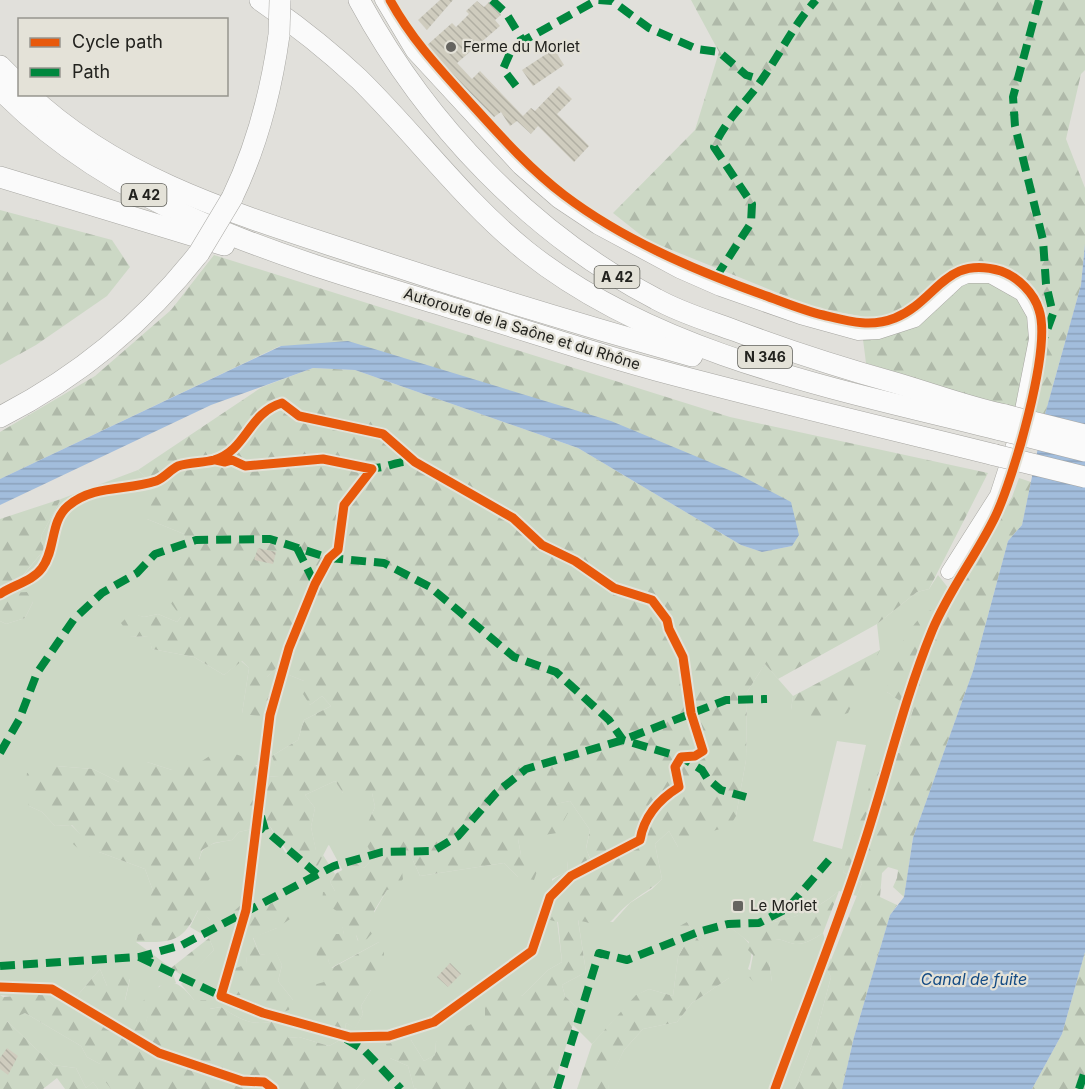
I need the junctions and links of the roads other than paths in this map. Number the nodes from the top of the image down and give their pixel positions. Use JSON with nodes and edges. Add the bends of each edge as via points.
{"nodes":[{"id":1,"x":260,"y":0,"type":"edge"},
{"id":2,"x":280,"y":0,"type":"edge"},
{"id":3,"x":359,"y":0,"type":"edge"},
{"id":4,"x":382,"y":0,"type":"edge"},
{"id":5,"x":0,"y":66,"type":"edge"},
{"id":6,"x":18,"y":85,"type":"edge"},
{"id":7,"x":0,"y":89,"type":"edge"},
{"id":8,"x":30,"y":96,"type":"edge"},
{"id":9,"x":0,"y":177,"type":"edge"},
{"id":10,"x":309,"y":264,"type":"junction"},
{"id":11,"x":565,"y":279,"type":"junction"},
{"id":12,"x":714,"y":352,"type":"junction"},
{"id":13,"x":975,"y":409,"type":"junction"},
{"id":14,"x":0,"y":417,"type":"edge"},
{"id":15,"x":1003,"y":423,"type":"junction"},
{"id":16,"x":1085,"y":435,"type":"edge"},
{"id":17,"x":1085,"y":451,"type":"edge"},
{"id":18,"x":1085,"y":477,"type":"edge"},
{"id":19,"x":948,"y":572,"type":"dead end"}],
"edges":[{"from":1,"to":11,"type":"highway","number":"N 346","via":[[326,48],[493,222]]},
{"from":2,"to":14,"type":"highway","bridge":true,"via":[[273,80],[262,124],[232,198],[199,253],[152,308],[120,338],[70,375]]},
{"from":3,"to":13,"type":"highway","number":"A 42","via":[[386,48],[440,122],[526,208],[593,262],[649,296],[689,314]]},
{"from":4,"to":19,"type":"street","via":[[413,52],[519,167],[558,201],[597,227],[678,271],[790,313],[858,333],[878,332],[915,320],[967,276],[990,276],[1022,294],[1034,315],[1036,339],[1018,430],[997,495]]},
{"from":5,"to":6,"type":"highway"},
{"from":7,"to":10,"type":"highway","name":"Autoroute de la Saône et du Rhône","number":"A 42","via":[[55,140],[129,189]]},
{"from":8,"to":12,"type":"highway","via":[[82,140],[179,193],[441,282],[634,340],[696,357]]},
{"from":9,"to":10,"type":"highway","via":[[277,261]]},
{"from":10,"to":18,"type":"highway","name":"Autoroute de la Saône et du Rhône","number":"A 42","bridge":true,"via":[[655,370]]},
{"from":11,"to":12,"type":"highway","number":"N 346","via":[[616,311]]},
{"from":11,"to":13,"type":"highway","number":"N 346","via":[[583,280],[631,305],[734,348]]},
{"from":12,"to":15,"type":"highway","number":"N 346","via":[[856,394]]},
{"from":13,"to":15,"type":"highway","number":"A 42"},
{"from":15,"to":16,"type":"highway","number":"A 42","bridge":true},
{"from":15,"to":17,"type":"highway","number":"N 346","bridge":true}]}
